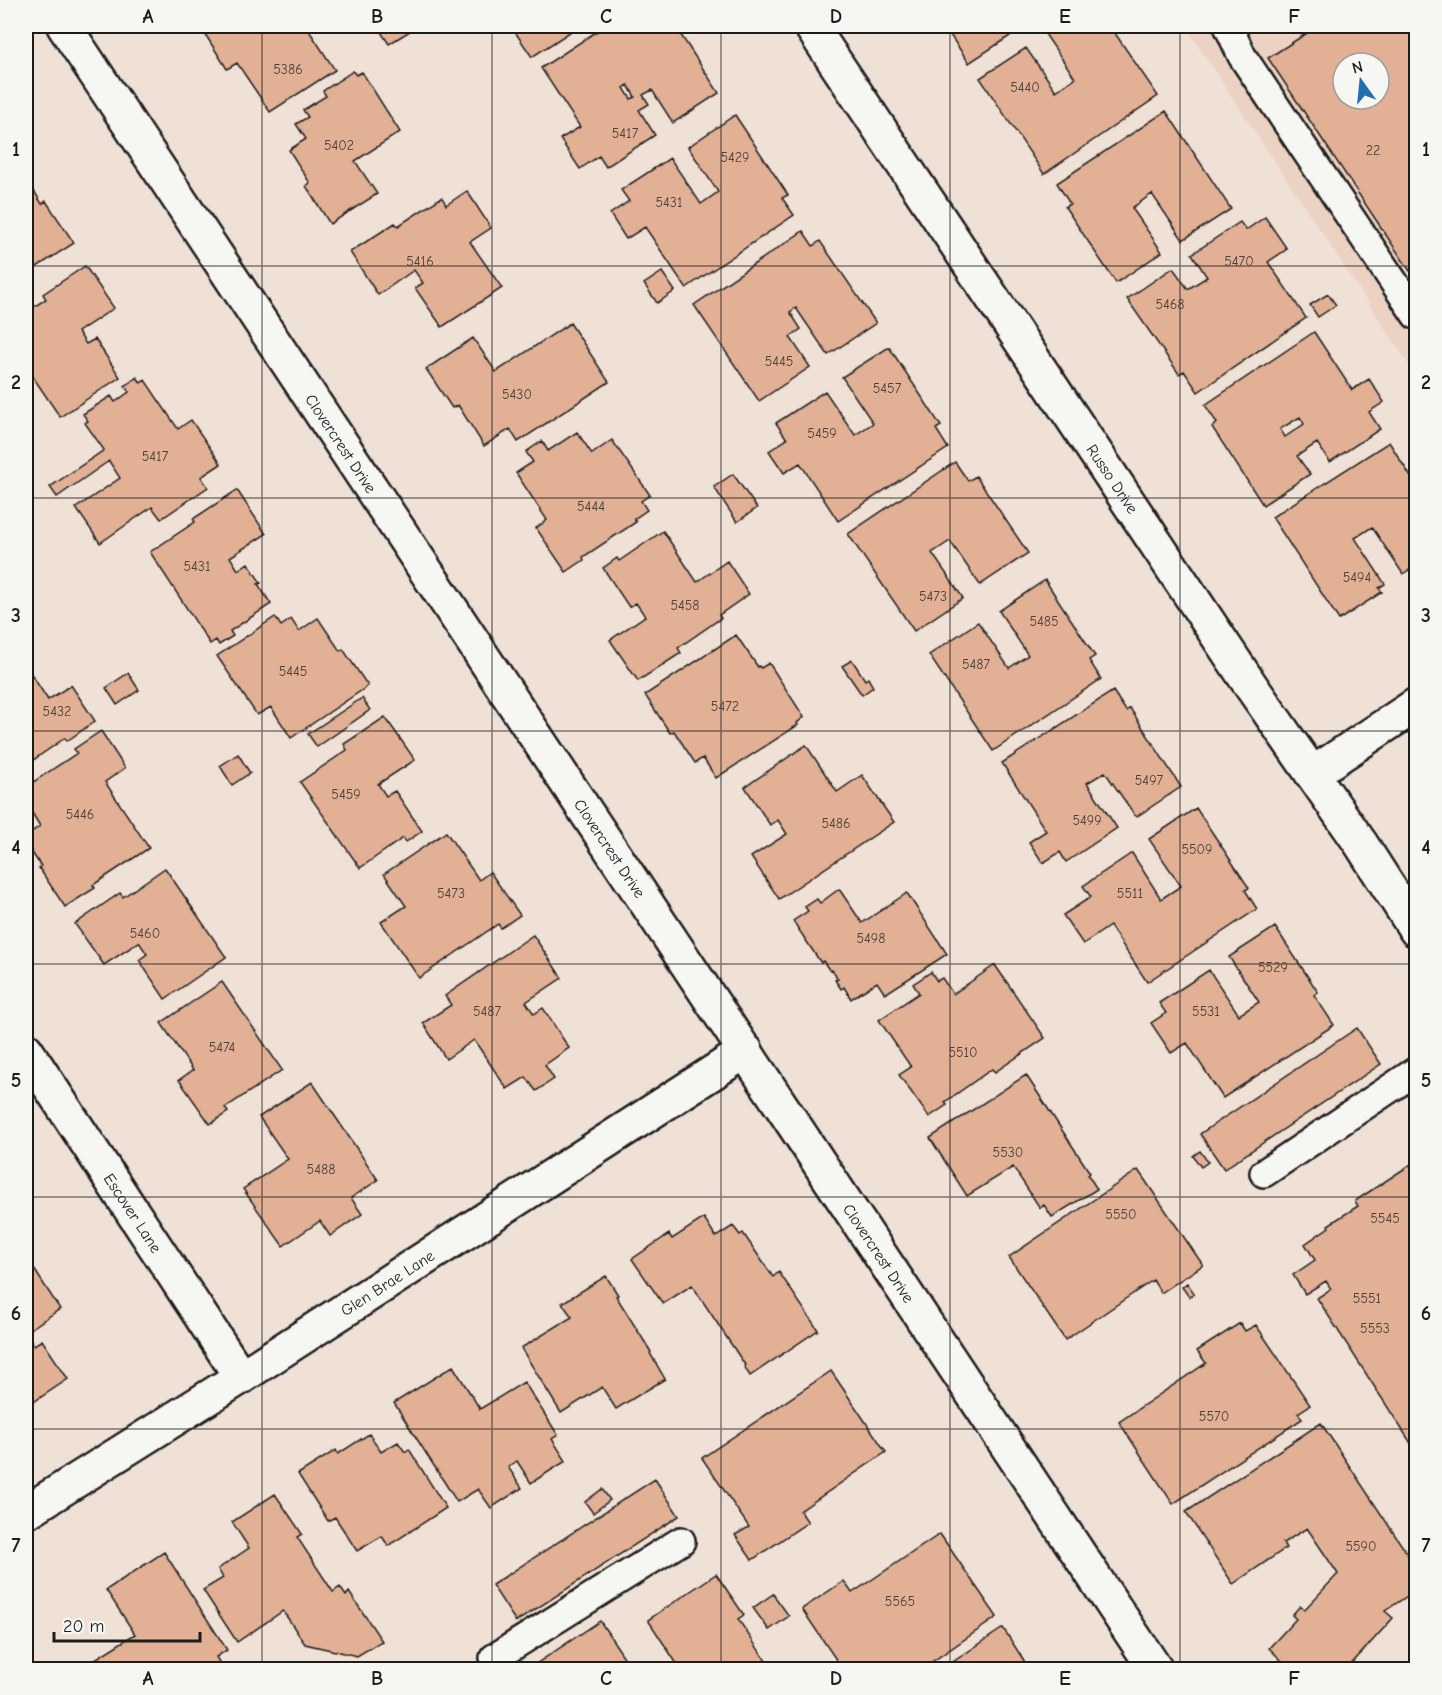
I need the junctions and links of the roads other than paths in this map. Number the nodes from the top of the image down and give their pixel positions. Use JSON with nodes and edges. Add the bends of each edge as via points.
{"nodes":[{"id":1,"x":64,"y":26,"type":"edge"},
{"id":2,"x":811,"y":26,"type":"edge"},
{"id":3,"x":1228,"y":26,"type":"edge"},
{"id":4,"x":1416,"y":315,"type":"edge"},
{"id":5,"x":1416,"y":705,"type":"edge"},
{"id":6,"x":1312,"y":774,"type":"junction"},
{"id":7,"x":1416,"y":930,"type":"edge"},
{"id":8,"x":26,"y":1050,"type":"edge"},
{"id":9,"x":746,"y":1051,"type":"junction"},
{"id":10,"x":1416,"y":1071,"type":"edge"},
{"id":11,"x":1264,"y":1173,"type":"dead end"},
{"id":12,"x":241,"y":1377,"type":"junction"},
{"id":13,"x":26,"y":1512,"type":"edge"},
{"id":14,"x":681,"y":1541,"type":"dead end"},
{"id":15,"x":502,"y":1670,"type":"edge"},
{"id":16,"x":1156,"y":1670,"type":"edge"}],
"edges":[{"from":1,"to":9,"type":"street","name":"Clovercrest Drive"},
{"from":2,"to":6,"type":"street","name":"Russo Drive"},
{"from":3,"to":4,"type":"lane","via":[[1242,56]]},
{"from":5,"to":6,"type":"street"},
{"from":6,"to":7,"type":"street","name":"Russo Drive"},
{"from":8,"to":12,"type":"street","name":"Escover Lane"},
{"from":9,"to":12,"type":"street","name":"Glen Brae Lane"},
{"from":9,"to":16,"type":"street","name":"Clovercrest Drive"},
{"from":10,"to":11,"type":"lane"},
{"from":12,"to":13,"type":"street","name":"Glen Brae Lane"},
{"from":14,"to":15,"type":"lane","via":[[494,1658]]}]}
